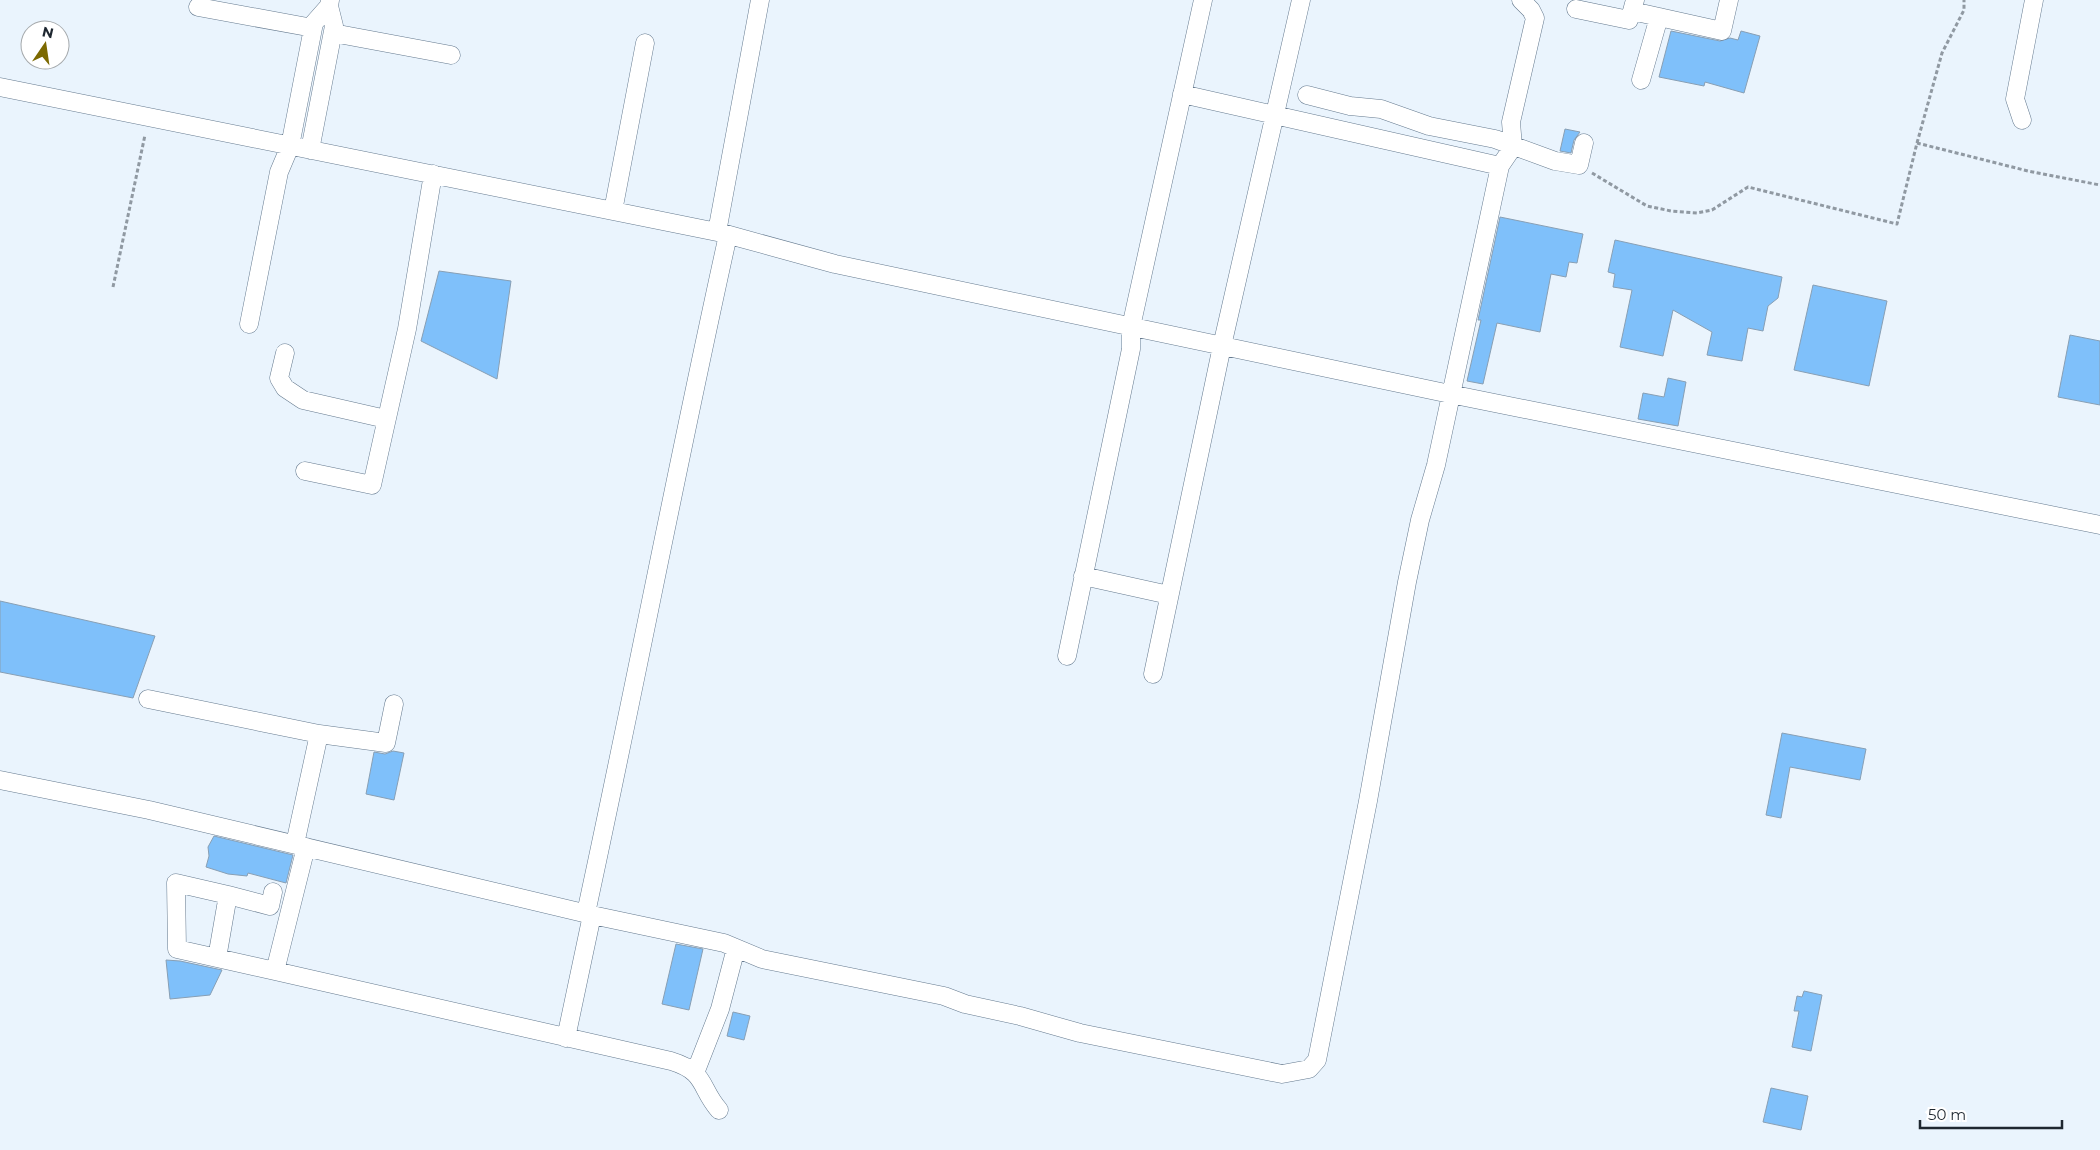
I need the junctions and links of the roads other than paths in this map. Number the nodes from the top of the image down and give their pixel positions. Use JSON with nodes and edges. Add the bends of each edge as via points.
{"nodes":[{"id":1,"x":760,"y":0,"type":"edge"},
{"id":2,"x":1203,"y":0,"type":"edge"},
{"id":3,"x":1300,"y":0,"type":"edge"},
{"id":4,"x":1522,"y":0,"type":"edge"},
{"id":5,"x":1729,"y":0,"type":"edge"},
{"id":6,"x":2034,"y":0,"type":"edge"},
{"id":7,"x":330,"y":3,"type":"edge"},
{"id":8,"x":1633,"y":6,"type":"edge"},
{"id":9,"x":198,"y":7,"type":"dead end"},
{"id":10,"x":1576,"y":9,"type":"dead end"},
{"id":11,"x":1659,"y":17,"type":"junction"},
{"id":12,"x":313,"y":28,"type":"junction"},
{"id":13,"x":333,"y":33,"type":"junction"},
{"id":14,"x":645,"y":43,"type":"dead end"},
{"id":15,"x":451,"y":55,"type":"dead end"},
{"id":16,"x":1641,"y":80,"type":"dead end"},
{"id":17,"x":0,"y":87,"type":"edge"},
{"id":18,"x":1182,"y":94,"type":"junction"},
{"id":19,"x":1307,"y":95,"type":"dead end"},
{"id":20,"x":1274,"y":114,"type":"junction"},
{"id":21,"x":2022,"y":120,"type":"dead end"},
{"id":22,"x":1584,"y":143,"type":"dead end"},
{"id":23,"x":290,"y":146,"type":"junction"},
{"id":24,"x":1513,"y":146,"type":"junction"},
{"id":25,"x":310,"y":150,"type":"junction"},
{"id":26,"x":1500,"y":166,"type":"junction"},
{"id":27,"x":433,"y":174,"type":"junction"},
{"id":28,"x":613,"y":211,"type":"junction"},
{"id":29,"x":722,"y":233,"type":"junction"},
{"id":30,"x":249,"y":324,"type":"dead end"},
{"id":31,"x":1131,"y":327,"type":"junction"},
{"id":32,"x":1222,"y":346,"type":"junction"},
{"id":33,"x":285,"y":353,"type":"dead end"},
{"id":34,"x":1450,"y":394,"type":"junction"},
{"id":35,"x":386,"y":419,"type":"junction"},
{"id":36,"x":305,"y":471,"type":"dead end"},
{"id":37,"x":2100,"y":524,"type":"edge"},
{"id":38,"x":1083,"y":576,"type":"junction"},
{"id":39,"x":1170,"y":594,"type":"junction"},
{"id":40,"x":1066,"y":656,"type":"dead end"},
{"id":41,"x":1153,"y":674,"type":"dead end"},
{"id":42,"x":148,"y":699,"type":"dead end"},
{"id":43,"x":394,"y":704,"type":"dead end"},
{"id":44,"x":320,"y":734,"type":"junction"},
{"id":45,"x":0,"y":780,"type":"edge"},
{"id":46,"x":300,"y":846,"type":"junction"},
{"id":47,"x":273,"y":892,"type":"dead end"},
{"id":48,"x":228,"y":895,"type":"junction"},
{"id":49,"x":589,"y":914,"type":"junction"},
{"id":50,"x":736,"y":948,"type":"junction"},
{"id":51,"x":217,"y":958,"type":"junction"},
{"id":52,"x":275,"y":971,"type":"junction"},
{"id":53,"x":566,"y":1038,"type":"junction"},
{"id":54,"x":695,"y":1073,"type":"junction"},
{"id":55,"x":718,"y":1110,"type":"dead end"}],
"edges":[{"from":1,"to":29,"type":"street"},
{"from":2,"to":18,"type":"street"},
{"from":3,"to":20,"type":"street"},
{"from":4,"to":24,"type":"street","via":[[1535,18],[1510,122]]},
{"from":5,"to":11,"type":"street","via":[[1722,31]]},
{"from":6,"to":21,"type":"street","via":[[2015,99]]},
{"from":7,"to":12,"type":"street"},
{"from":7,"to":13,"type":"street"},
{"from":8,"to":10,"type":"street","via":[[1629,20]]},
{"from":8,"to":11,"type":"street"},
{"from":9,"to":12,"type":"street"},
{"from":11,"to":16,"type":"street"},
{"from":12,"to":23,"type":"street"},
{"from":13,"to":15,"type":"street"},
{"from":13,"to":25,"type":"street"},
{"from":14,"to":28,"type":"street"},
{"from":17,"to":23,"type":"street"},
{"from":18,"to":20,"type":"street"},
{"from":18,"to":31,"type":"street"},
{"from":19,"to":24,"type":"street","via":[[1350,106],[1381,109],[1428,126],[1488,137]]},
{"from":20,"to":26,"type":"street"},
{"from":20,"to":32,"type":"street"},
{"from":22,"to":24,"type":"street","via":[[1579,165],[1555,161]]},
{"from":23,"to":25,"type":"street"},
{"from":23,"to":30,"type":"street","via":[[279,172]]},
{"from":24,"to":26,"type":"street"},
{"from":25,"to":27,"type":"street"},
{"from":26,"to":34,"type":"street"},
{"from":27,"to":28,"type":"street"},
{"from":27,"to":35,"type":"street","via":[[407,329]]},
{"from":28,"to":29,"type":"street"},
{"from":29,"to":31,"type":"street","via":[[835,264]]},
{"from":29,"to":49,"type":"street"},
{"from":31,"to":32,"type":"street"},
{"from":31,"to":38,"type":"street","via":[[1131,350]]},
{"from":32,"to":34,"type":"street"},
{"from":32,"to":39,"type":"street"},
{"from":33,"to":35,"type":"street","via":[[279,378],[285,388],[303,400]]},
{"from":34,"to":37,"type":"street"},
{"from":34,"to":50,"type":"street","via":[[1407,582],[1317,1060],[1309,1069],[1282,1074],[1080,1033],[944,996],[762,959]]},
{"from":35,"to":36,"type":"street","via":[[372,485]]},
{"from":38,"to":39,"type":"street"},
{"from":38,"to":40,"type":"street"},
{"from":39,"to":41,"type":"street"},
{"from":42,"to":44,"type":"street"},
{"from":43,"to":44,"type":"street","via":[[386,743]]},
{"from":44,"to":46,"type":"street"},
{"from":45,"to":46,"type":"street","via":[[149,810]]},
{"from":46,"to":49,"type":"street"},
{"from":46,"to":52,"type":"street"},
{"from":47,"to":48,"type":"street","via":[[270,906]]},
{"from":48,"to":51,"type":"street"},
{"from":48,"to":51,"type":"street","via":[[176,883],[177,949]]},
{"from":49,"to":50,"type":"street"},
{"from":49,"to":53,"type":"street"},
{"from":50,"to":54,"type":"street","via":[[720,1008]]},
{"from":51,"to":52,"type":"street"},
{"from":52,"to":53,"type":"street"},
{"from":53,"to":54,"type":"street","via":[[672,1061]]},
{"from":54,"to":55,"type":"street","via":[[702,1079]]}]}
